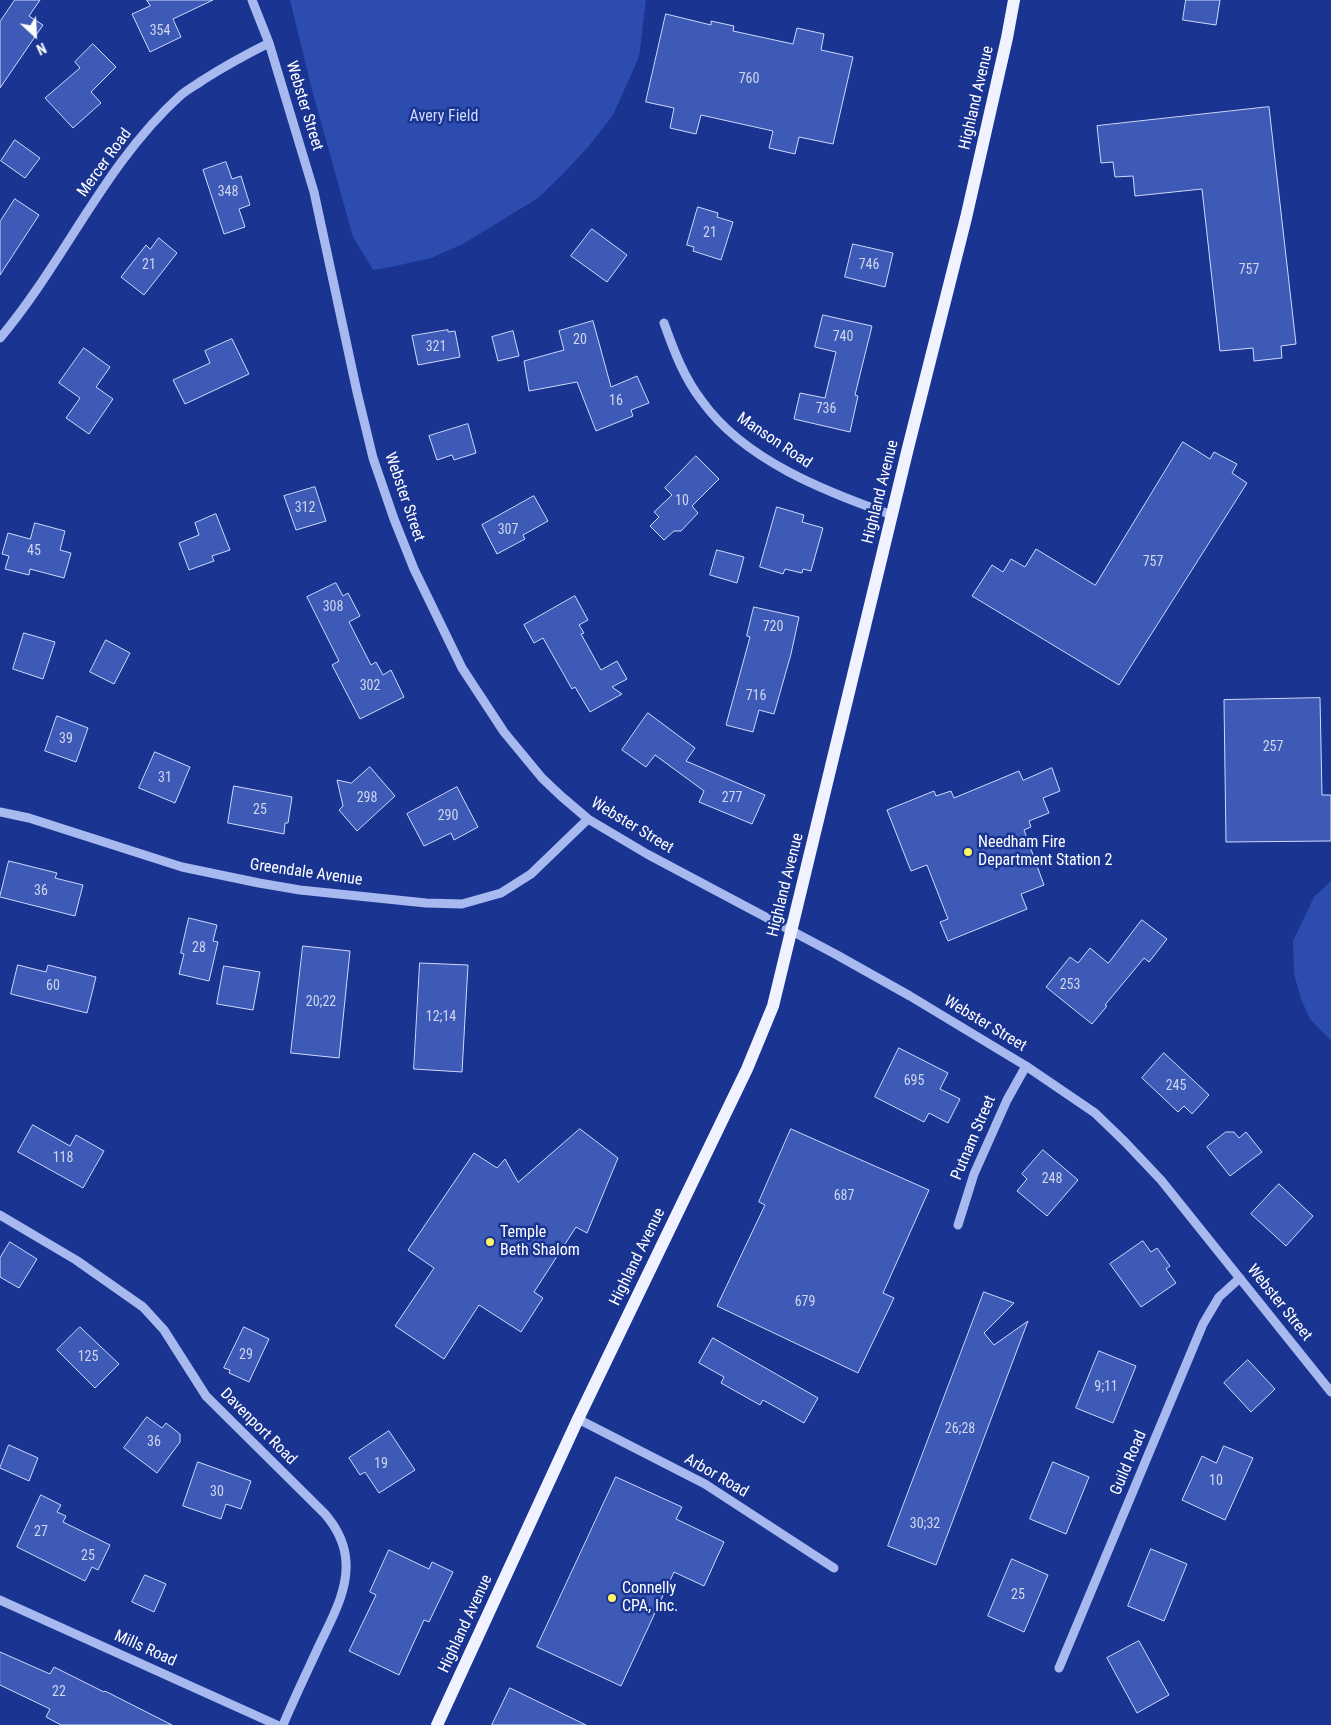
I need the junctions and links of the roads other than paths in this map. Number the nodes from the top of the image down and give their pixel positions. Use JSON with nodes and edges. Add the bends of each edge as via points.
{"nodes":[{"id":1,"x":252,"y":0,"type":"edge"},
{"id":2,"x":1014,"y":0,"type":"edge"},
{"id":3,"x":269,"y":42,"type":"junction"},
{"id":4,"x":664,"y":323,"type":"dead end"},
{"id":5,"x":0,"y":338,"type":"edge"},
{"id":6,"x":892,"y":514,"type":"junction"},
{"id":7,"x":0,"y":812,"type":"edge"},
{"id":8,"x":588,"y":819,"type":"junction"},
{"id":9,"x":791,"y":931,"type":"junction"},
{"id":10,"x":1026,"y":1066,"type":"junction"},
{"id":11,"x":0,"y":1215,"type":"edge"},
{"id":12,"x":958,"y":1225,"type":"dead end"},
{"id":13,"x":1240,"y":1278,"type":"junction"},
{"id":14,"x":1331,"y":1392,"type":"edge"},
{"id":15,"x":578,"y":1419,"type":"junction"},
{"id":16,"x":834,"y":1568,"type":"dead end"},
{"id":17,"x":0,"y":1600,"type":"edge"},
{"id":18,"x":1059,"y":1668,"type":"dead end"},
{"id":19,"x":277,"y":1725,"type":"edge"},
{"id":20,"x":283,"y":1725,"type":"edge"},
{"id":21,"x":437,"y":1725,"type":"edge"}],
"edges":[{"from":1,"to":3,"type":"street","name":"Webster Street"},
{"from":2,"to":6,"type":"main road","name":"Highland Avenue","via":[[966,218]]},
{"from":3,"to":5,"type":"street","name":"Mercer Road","via":[[182,94],[129,149]]},
{"from":3,"to":8,"type":"street","name":"Webster Street","via":[[314,192],[373,458],[411,560],[462,668],[504,732],[542,778]]},
{"from":4,"to":6,"type":"street","name":"Manson Road","via":[[690,384],[717,420],[734,436],[809,482]]},
{"from":6,"to":9,"type":"main road","name":"Highland Avenue"},
{"from":7,"to":8,"type":"street","name":"Greendale Avenue","via":[[29,818],[182,867],[260,883],[300,890],[462,904],[501,893],[531,874]]},
{"from":8,"to":9,"type":"street","name":"Webster Street"},
{"from":9,"to":10,"type":"street","name":"Webster Street","via":[[910,996]]},
{"from":9,"to":15,"type":"main road","name":"Highland Avenue","via":[[773,1006],[754,1054]]},
{"from":10,"to":12,"type":"street","name":"Putnam Street","via":[[974,1174]]},
{"from":10,"to":13,"type":"street","name":"Webster Street","via":[[1095,1113],[1125,1142],[1167,1187]]},
{"from":11,"to":20,"type":"street","name":"Davenport Road","via":[[64,1252],[143,1307],[164,1330],[206,1396],[326,1514],[337,1530],[346,1563],[341,1594]]},
{"from":13,"to":14,"type":"street","name":"Webster Street"},
{"from":13,"to":18,"type":"street","name":"Guild Road","via":[[1219,1297],[1203,1324]]},
{"from":15,"to":16,"type":"street","name":"Arbor Road","via":[[705,1484]]},
{"from":15,"to":21,"type":"main road","name":"Highland Avenue"},
{"from":17,"to":19,"type":"street","name":"Mills Road"}]}
